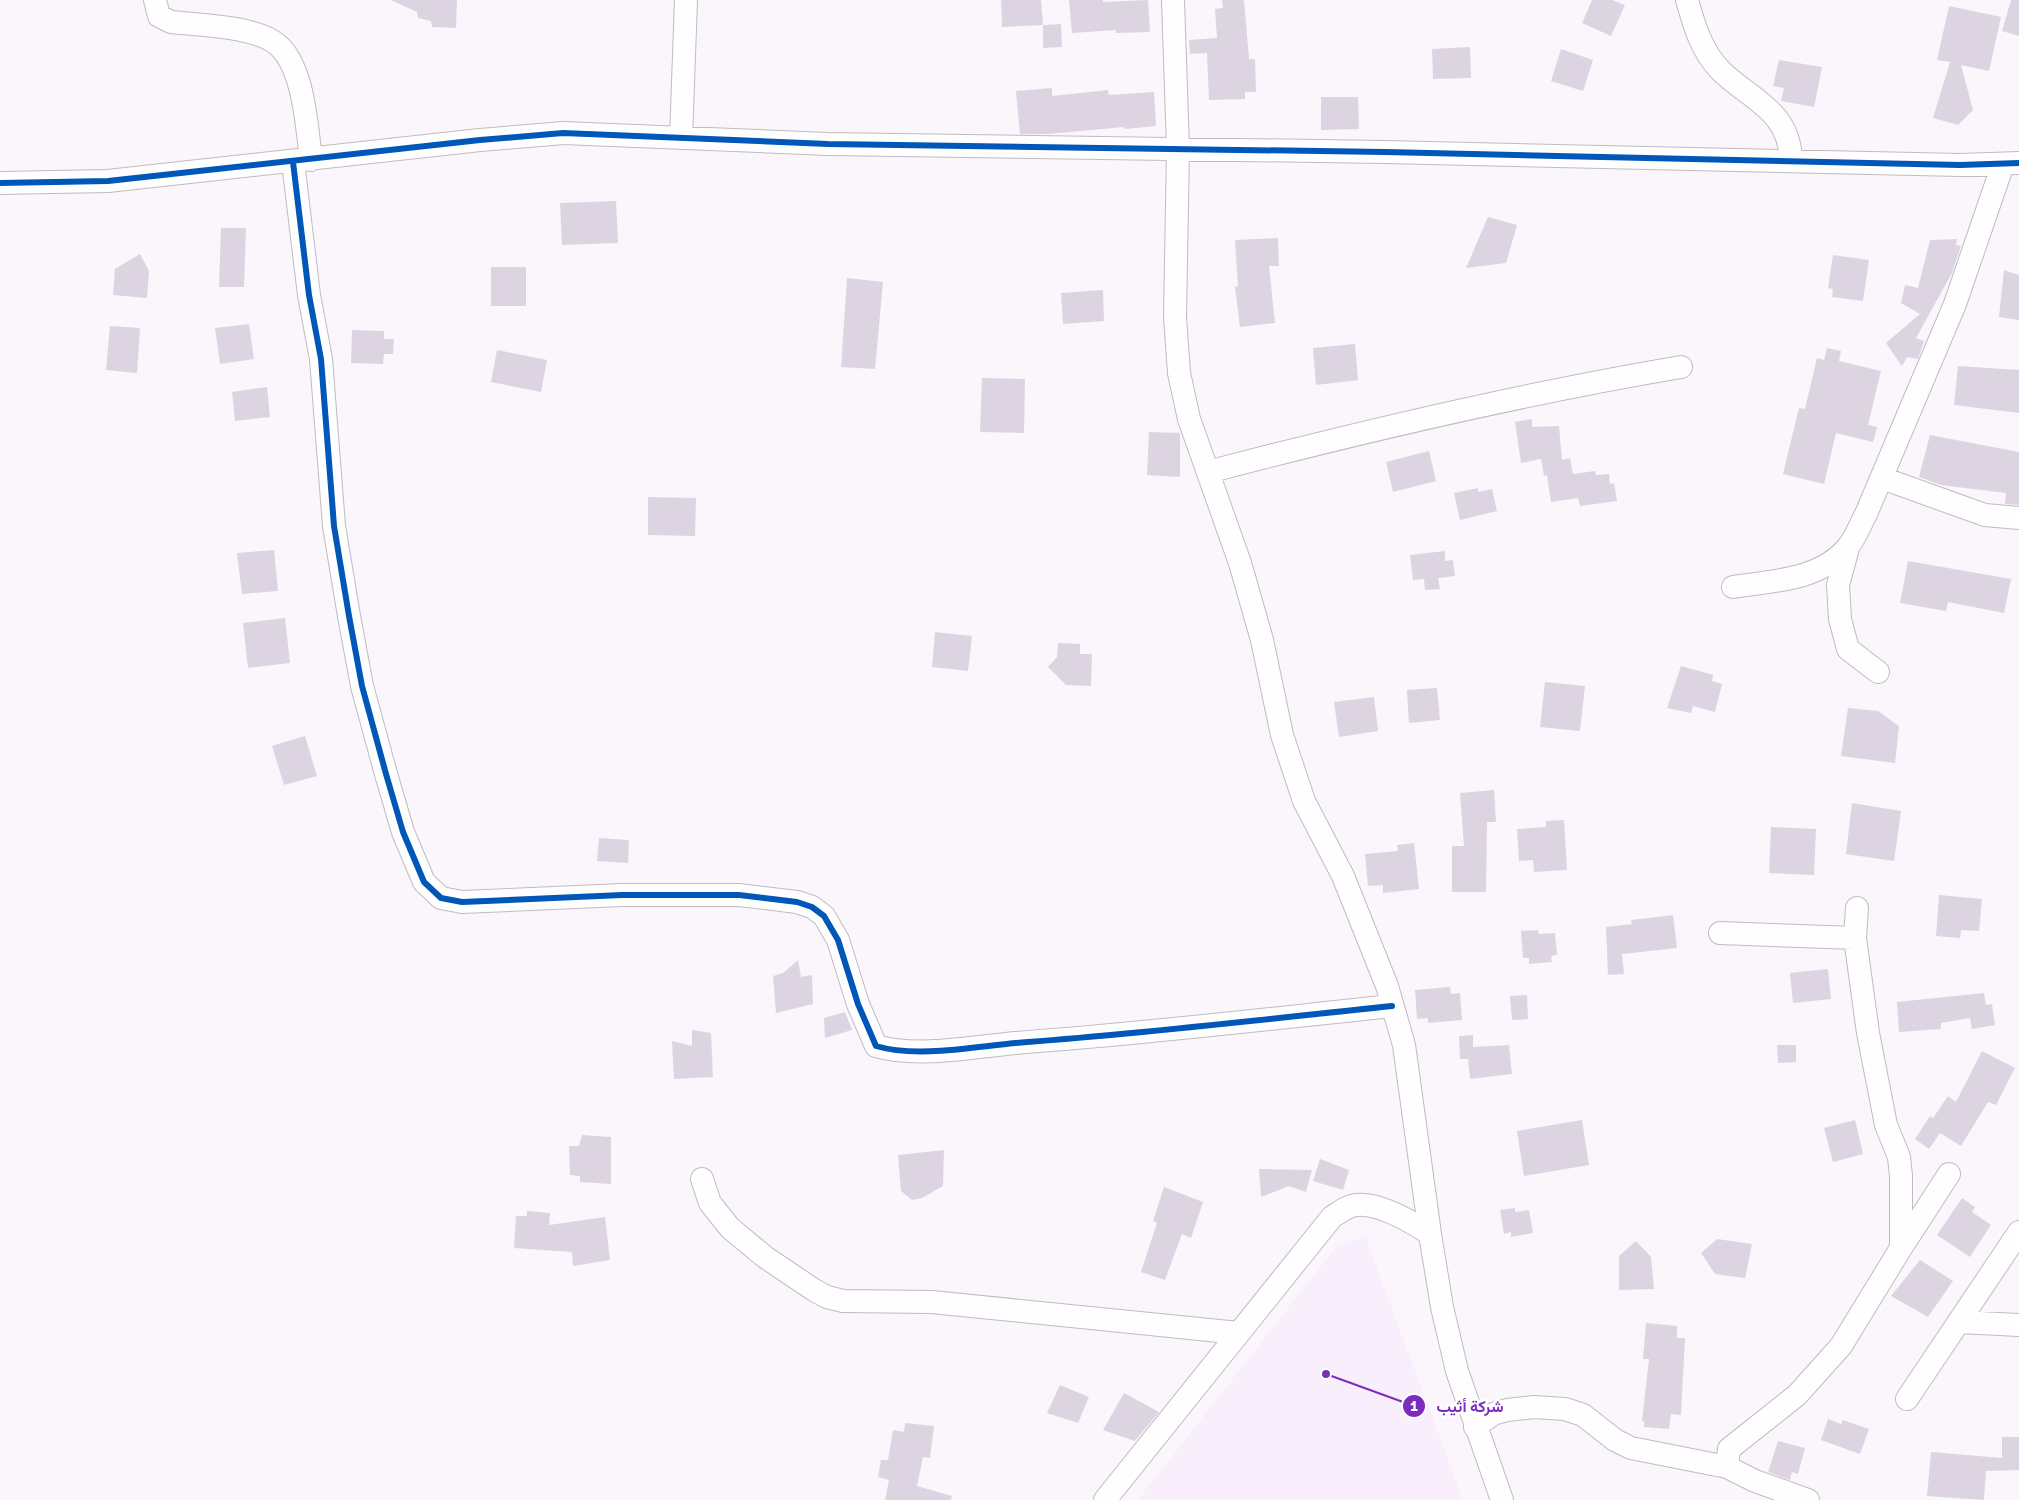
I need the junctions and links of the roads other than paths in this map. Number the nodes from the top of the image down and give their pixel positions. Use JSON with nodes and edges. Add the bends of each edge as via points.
{"nodes":[{"id":1,"x":155,"y":0,"type":"edge"},
{"id":2,"x":686,"y":0,"type":"edge"},
{"id":3,"x":1173,"y":0,"type":"edge"},
{"id":4,"x":1687,"y":0,"type":"edge"},
{"id":5,"x":681,"y":138,"type":"junction"},
{"id":6,"x":1178,"y":149,"type":"junction"},
{"id":7,"x":302,"y":161,"type":"junction"},
{"id":8,"x":1790,"y":161,"type":"junction"},
{"id":9,"x":2011,"y":164,"type":"edge"},
{"id":10,"x":0,"y":183,"type":"edge"},
{"id":11,"x":1681,"y":367,"type":"dead end"},
{"id":12,"x":1208,"y":472,"type":"junction"},
{"id":13,"x":1882,"y":478,"type":"junction"},
{"id":14,"x":2019,"y":518,"type":"edge"},
{"id":15,"x":1848,"y":548,"type":"junction"},
{"id":16,"x":1733,"y":587,"type":"dead end"},
{"id":17,"x":1878,"y":672,"type":"dead end"},
{"id":18,"x":1857,"y":908,"type":"dead end"},
{"id":19,"x":1720,"y":933,"type":"dead end"},
{"id":20,"x":1855,"y":938,"type":"junction"},
{"id":21,"x":1392,"y":1006,"type":"junction"},
{"id":22,"x":1949,"y":1174,"type":"dead end"},
{"id":23,"x":702,"y":1179,"type":"dead end"},
{"id":24,"x":2019,"y":1232,"type":"edge"},
{"id":25,"x":1430,"y":1234,"type":"junction"},
{"id":26,"x":1901,"y":1248,"type":"junction"},
{"id":27,"x":1959,"y":1322,"type":"junction"},
{"id":28,"x":2019,"y":1325,"type":"edge"},
{"id":29,"x":1239,"y":1332,"type":"junction"},
{"id":30,"x":1907,"y":1399,"type":"dead end"},
{"id":31,"x":1475,"y":1427,"type":"junction"},
{"id":32,"x":1727,"y":1468,"type":"junction"},
{"id":33,"x":1105,"y":1500,"type":"edge"},
{"id":34,"x":1502,"y":1500,"type":"edge"},
{"id":35,"x":1808,"y":1500,"type":"edge"}],
"edges":[{"from":1,"to":7,"type":"street","via":[[159,16],[171,22],[258,35],[278,45],[297,78],[304,112]]},
{"from":2,"to":5,"type":"street"},
{"from":3,"to":6,"type":"street"},
{"from":4,"to":8,"type":"street","via":[[1694,28],[1719,69],[1780,121],[1788,140]]},
{"from":5,"to":6,"type":"street","via":[[828,144]]},
{"from":5,"to":7,"type":"street","via":[[563,134],[480,140]]},
{"from":6,"to":8,"type":"street"},
{"from":6,"to":12,"type":"street","via":[[1175,317],[1179,373],[1189,419]]},
{"from":7,"to":10,"type":"street","via":[[108,181]]},
{"from":7,"to":21,"type":"street","via":[[309,295],[320,359],[334,526],[362,686],[403,832],[424,882],[441,898],[472,903],[622,894],[739,895],[797,902],[812,907],[824,916],[838,940],[858,1004],[876,1046],[890,1050],[1099,1037]]},
{"from":8,"to":9,"type":"street"},
{"from":9,"to":13,"type":"street"},
{"from":11,"to":12,"type":"street","via":[[1570,386],[1340,438]]},
{"from":12,"to":21,"type":"street","via":[[1240,563],[1262,640],[1282,735],[1304,801],[1343,876]]},
{"from":13,"to":14,"type":"street","via":[[1985,515]]},
{"from":13,"to":15,"type":"street"},
{"from":15,"to":16,"type":"street","via":[[1827,567],[1810,573]]},
{"from":15,"to":17,"type":"street","via":[[1838,585],[1840,619],[1848,649]]},
{"from":18,"to":20,"type":"street"},
{"from":19,"to":20,"type":"street"},
{"from":20,"to":26,"type":"street","via":[[1886,1126],[1899,1157]]},
{"from":21,"to":25,"type":"street","via":[[1404,1045]]},
{"from":22,"to":26,"type":"street"},
{"from":23,"to":29,"type":"street","via":[[710,1203],[730,1228],[765,1256],[827,1297],[843,1301],[932,1302]]},
{"from":24,"to":27,"type":"street"},
{"from":25,"to":29,"type":"street","via":[[1413,1223],[1374,1207],[1358,1204],[1346,1207],[1332,1217]]},
{"from":25,"to":31,"type":"street","via":[[1442,1307]]},
{"from":26,"to":32,"type":"street","via":[[1841,1346],[1797,1395],[1729,1449]]},
{"from":27,"to":28,"type":"street"},
{"from":27,"to":30,"type":"street"},
{"from":29,"to":33,"type":"street"},
{"from":31,"to":32,"type":"street","via":[[1492,1414],[1508,1410],[1534,1406],[1565,1409],[1583,1416],[1631,1448]]},
{"from":31,"to":34,"type":"street"},
{"from":32,"to":35,"type":"street"}]}
